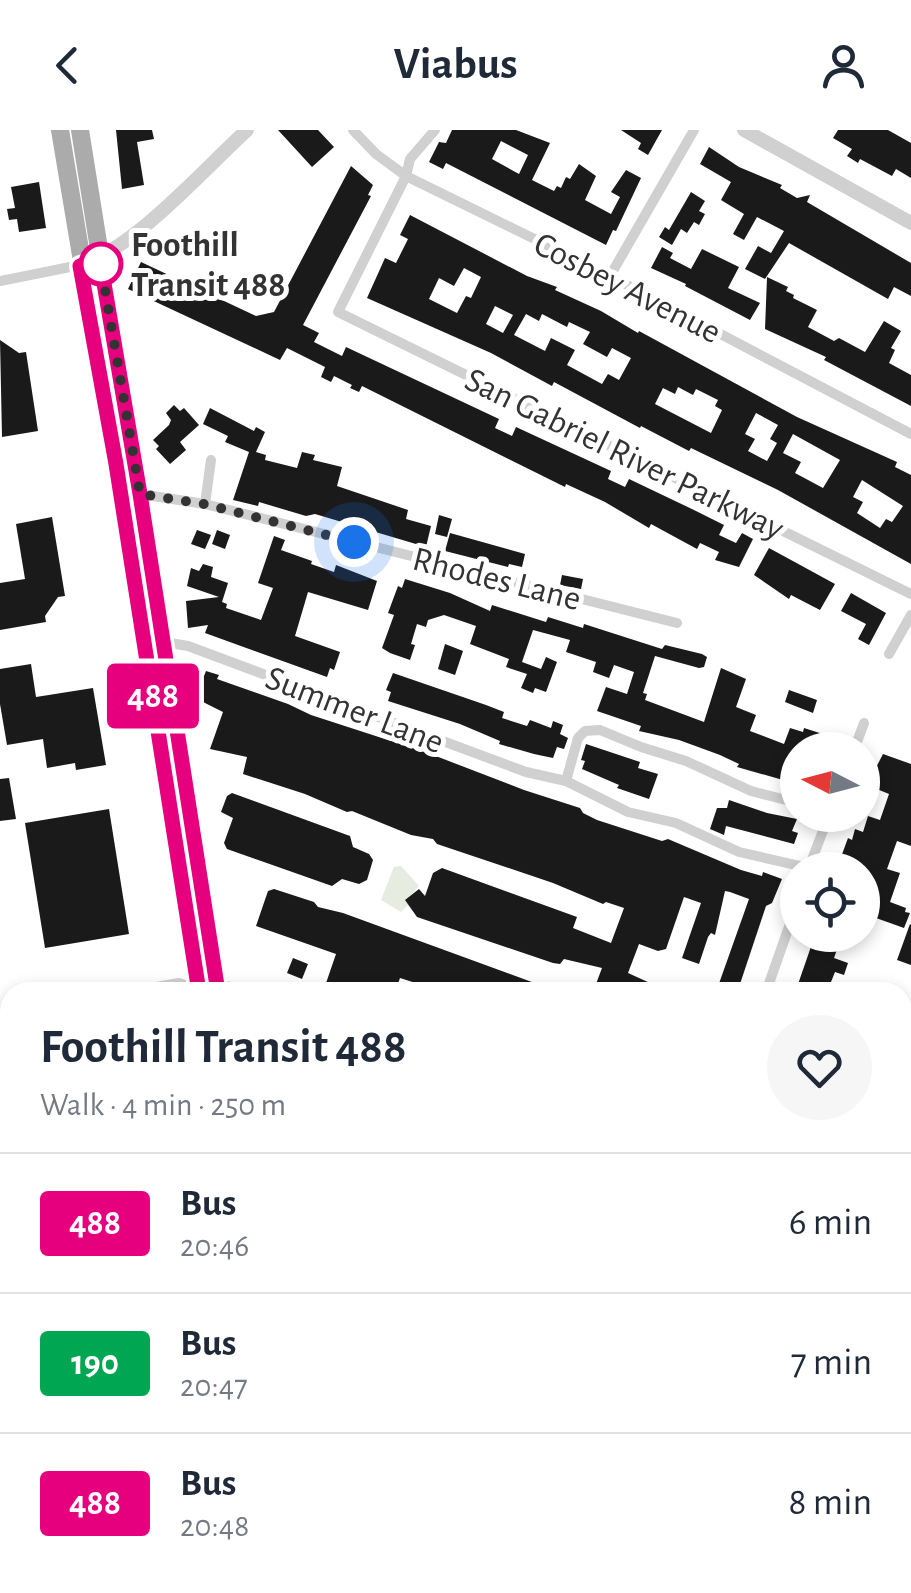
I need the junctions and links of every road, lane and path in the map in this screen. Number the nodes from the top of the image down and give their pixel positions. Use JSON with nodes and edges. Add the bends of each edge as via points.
{"nodes":[{"id":1,"x":60,"y":130,"type":"edge"},
{"id":2,"x":80,"y":130,"type":"edge"},
{"id":3,"x":247,"y":130,"type":"edge"},
{"id":4,"x":353,"y":130,"type":"edge"},
{"id":5,"x":435,"y":130,"type":"edge"},
{"id":6,"x":694,"y":130,"type":"edge"},
{"id":7,"x":744,"y":130,"type":"edge"},
{"id":8,"x":406,"y":176,"type":"junction"},
{"id":9,"x":911,"y":223,"type":"edge"},
{"id":10,"x":100,"y":260,"type":"junction"},
{"id":11,"x":80,"y":266,"type":"junction"},
{"id":12,"x":610,"y":276,"type":"junction"},
{"id":13,"x":0,"y":281,"type":"edge"},
{"id":14,"x":911,"y":434,"type":"edge"},
{"id":15,"x":211,"y":460,"type":"dead end"},
{"id":16,"x":140,"y":494,"type":"junction"},
{"id":17,"x":204,"y":504,"type":"junction"},
{"id":18,"x":911,"y":594,"type":"edge"},
{"id":19,"x":911,"y":615,"type":"edge"},
{"id":20,"x":677,"y":623,"type":"dead end"},
{"id":21,"x":164,"y":642,"type":"junction"},
{"id":22,"x":889,"y":654,"type":"dead end"},
{"id":23,"x":864,"y":722,"type":"dead end"},
{"id":24,"x":860,"y":732,"type":"edge"},
{"id":25,"x":566,"y":781,"type":"junction"},
{"id":26,"x":780,"y":798,"type":"edge"},
{"id":27,"x":780,"y":862,"type":"edge"},
{"id":28,"x":780,"y":952,"type":"edge"},
{"id":29,"x":204,"y":982,"type":"edge"},
{"id":30,"x":204,"y":982,"type":"edge"},
{"id":31,"x":770,"y":982,"type":"edge"}],
"edges":[{"from":1,"to":11,"type":"main road"},
{"from":2,"to":10,"type":"main road"},
{"from":3,"to":10,"type":"street"},
{"from":4,"to":8,"type":"street","name":"Cosbey Avenue"},
{"from":5,"to":8,"type":"street","via":[[410,158]]},
{"from":6,"to":12,"type":"street"},
{"from":7,"to":9,"type":"street"},
{"from":8,"to":12,"type":"street","name":"Cosbey Avenue"},
{"from":8,"to":18,"type":"street","name":"San Gabriel River Parkway","via":[[338,312]]},
{"from":10,"to":11,"type":"street"},
{"from":10,"to":16,"type":"main road"},
{"from":11,"to":13,"type":"street"},
{"from":11,"to":29,"type":"main road"},
{"from":12,"to":14,"type":"street","name":"Cosbey Avenue"},
{"from":15,"to":17,"type":"street"},
{"from":16,"to":17,"type":"street","name":"Rhodes Lane"},
{"from":16,"to":21,"type":"main road"},
{"from":17,"to":20,"type":"street","name":"Rhodes Lane"},
{"from":19,"to":22,"type":"street"},
{"from":21,"to":25,"type":"street","name":"Summer Lane"},
{"from":21,"to":30,"type":"main road"},
{"from":23,"to":24,"type":"street"},
{"from":25,"to":26,"type":"street","via":[[578,738],[600,730]]},
{"from":25,"to":27,"type":"street","name":"Summer Lane","via":[[628,812]]},
{"from":28,"to":31,"type":"street"}]}
